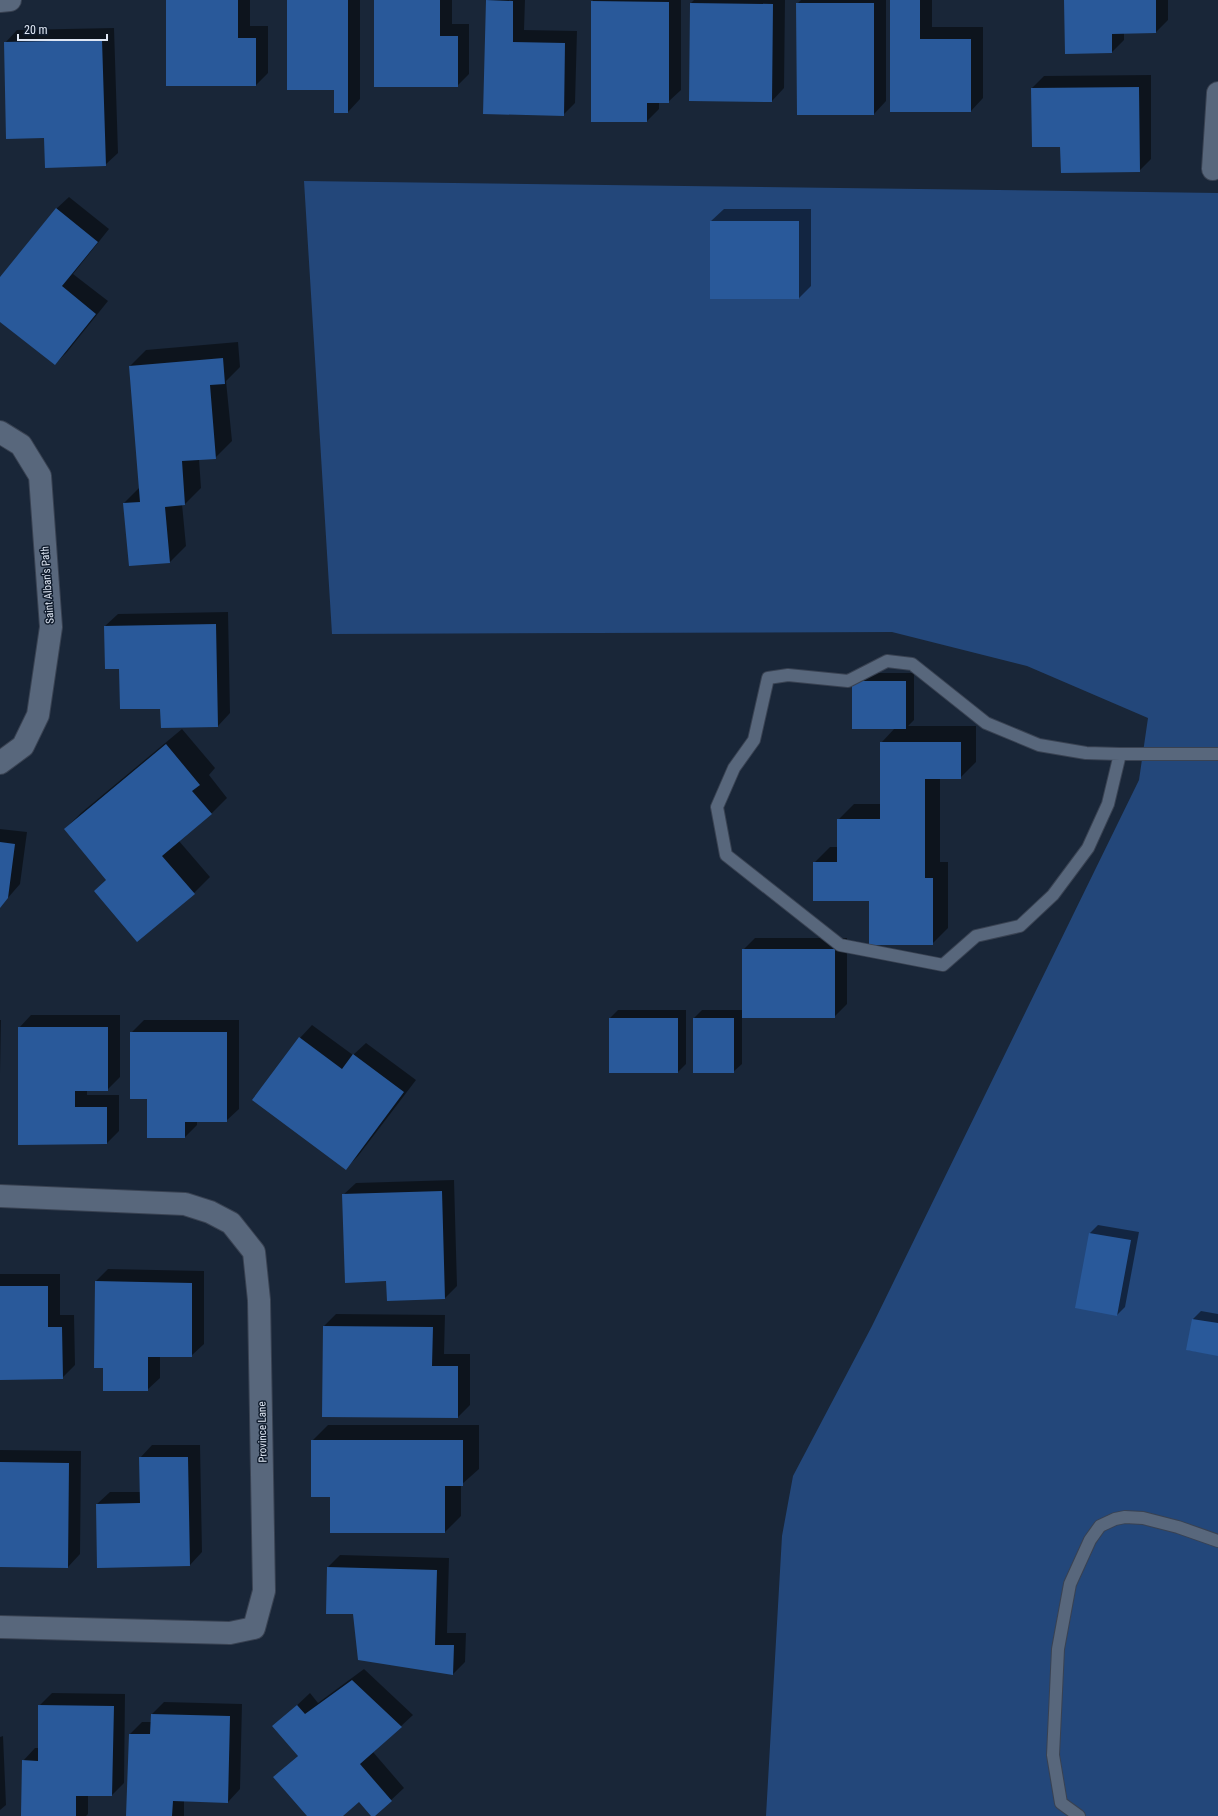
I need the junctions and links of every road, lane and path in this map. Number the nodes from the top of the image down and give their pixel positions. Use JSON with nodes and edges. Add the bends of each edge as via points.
{"nodes":[{"id":1,"x":10,"y":0,"type":"edge"},
{"id":2,"x":0,"y":1,"type":"edge"},
{"id":3,"x":1218,"y":93,"type":"edge"},
{"id":4,"x":1213,"y":169,"type":"dead end"},
{"id":5,"x":0,"y":432,"type":"edge"},
{"id":6,"x":1120,"y":754,"type":"junction"},
{"id":7,"x":1218,"y":754,"type":"edge"},
{"id":8,"x":0,"y":763,"type":"edge"},
{"id":9,"x":0,"y":1196,"type":"edge"},
{"id":10,"x":1218,"y":1541,"type":"edge"},
{"id":11,"x":0,"y":1627,"type":"edge"},
{"id":12,"x":1079,"y":1816,"type":"edge"}],
"edges":[{"from":1,"to":2,"type":"street"},
{"from":3,"to":4,"type":"street"},
{"from":5,"to":8,"type":"street","name":"Saint Alban's Path","via":[[20,445],[40,476],[51,627],[38,715],[23,746]]},
{"from":6,"to":6,"type":"lane","via":[[1086,753],[1039,745],[986,723],[912,664],[887,661],[848,681],[788,675],[768,678],[754,740],[734,768],[717,807],[726,855],[840,944],[943,965],[976,936],[1020,926],[1053,895],[1088,848],[1108,804]]},
{"from":6,"to":7,"type":"lane"},
{"from":9,"to":11,"type":"street","name":"Province Lane","via":[[185,1204],[210,1212],[231,1223],[254,1252],[259,1300],[264,1591],[254,1628],[230,1633]]},
{"from":10,"to":12,"type":"lane","via":[[1178,1527],[1142,1518],[1125,1517],[1100,1526],[1090,1540],[1070,1584],[1058,1649],[1053,1755],[1061,1803]]}]}
